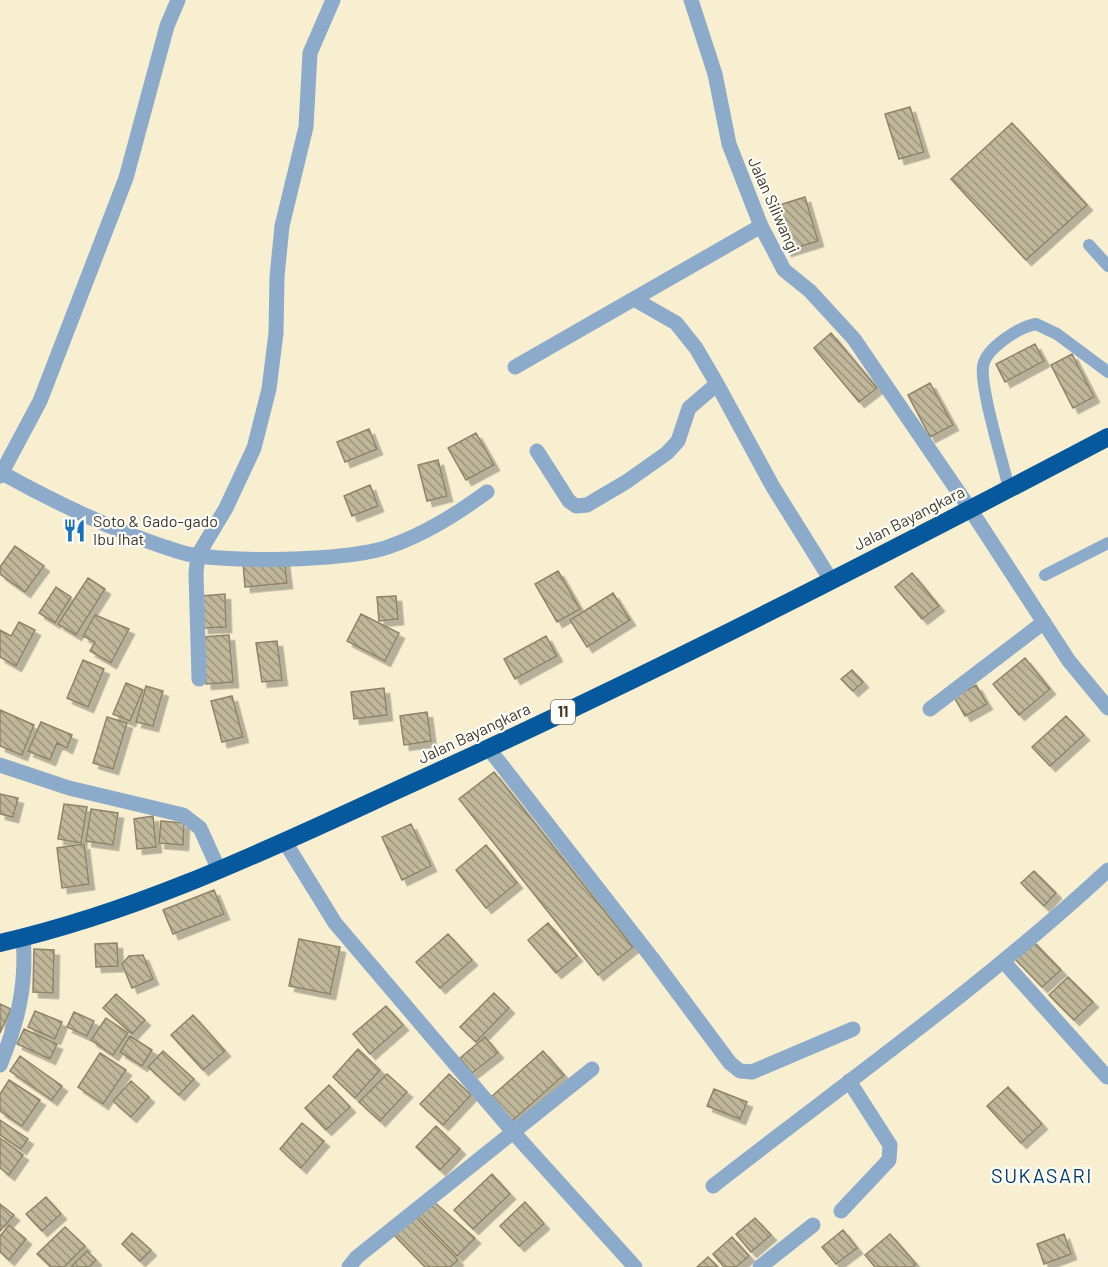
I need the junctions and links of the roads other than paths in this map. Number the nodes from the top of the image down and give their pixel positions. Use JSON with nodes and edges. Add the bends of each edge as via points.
{"nodes":[{"id":1,"x":178,"y":0,"type":"edge"},
{"id":2,"x":333,"y":0,"type":"edge"},
{"id":3,"x":691,"y":0,"type":"edge"},
{"id":4,"x":761,"y":226,"type":"junction"},
{"id":5,"x":1089,"y":245,"type":"dead end"},
{"id":6,"x":1108,"y":266,"type":"edge"},
{"id":7,"x":634,"y":299,"type":"junction"},
{"id":8,"x":515,"y":367,"type":"dead end"},
{"id":9,"x":1108,"y":372,"type":"edge"},
{"id":10,"x":717,"y":384,"type":"junction"},
{"id":11,"x":1108,"y":437,"type":"edge"},
{"id":12,"x":537,"y":451,"type":"dead end"},
{"id":13,"x":1,"y":474,"type":"edge"},
{"id":14,"x":1010,"y":489,"type":"junction"},
{"id":15,"x":487,"y":492,"type":"dead end"},
{"id":16,"x":970,"y":508,"type":"junction"},
{"id":17,"x":1108,"y":543,"type":"edge"},
{"id":18,"x":198,"y":555,"type":"junction"},
{"id":19,"x":1045,"y":575,"type":"dead end"},
{"id":20,"x":831,"y":580,"type":"junction"},
{"id":21,"x":1044,"y":622,"type":"junction"},
{"id":22,"x":200,"y":679,"type":"dead end"},
{"id":23,"x":1108,"y":708,"type":"edge"},
{"id":24,"x":930,"y":709,"type":"dead end"},
{"id":25,"x":489,"y":749,"type":"junction"},
{"id":26,"x":0,"y":765,"type":"edge"},
{"id":27,"x":285,"y":842,"type":"junction"},
{"id":28,"x":219,"y":870,"type":"junction"},
{"id":29,"x":1108,"y":870,"type":"edge"},
{"id":30,"x":23,"y":938,"type":"junction"},
{"id":31,"x":0,"y":943,"type":"edge"},
{"id":32,"x":1003,"y":961,"type":"junction"},
{"id":33,"x":853,"y":1029,"type":"dead end"},
{"id":34,"x":0,"y":1065,"type":"edge"},
{"id":35,"x":592,"y":1069,"type":"dead end"},
{"id":36,"x":1107,"y":1077,"type":"edge"},
{"id":37,"x":849,"y":1081,"type":"junction"},
{"id":38,"x":513,"y":1132,"type":"junction"},
{"id":39,"x":713,"y":1186,"type":"dead end"},
{"id":40,"x":841,"y":1211,"type":"dead end"},
{"id":41,"x":813,"y":1225,"type":"dead end"},
{"id":42,"x":349,"y":1267,"type":"edge"},
{"id":43,"x":635,"y":1267,"type":"edge"},
{"id":44,"x":760,"y":1267,"type":"edge"}],
"edges":[{"from":1,"to":13,"type":"street","via":[[167,26],[126,178],[40,401]]},
{"from":2,"to":18,"type":"street","via":[[310,53],[306,128],[282,226],[269,389],[254,448],[226,508]]},
{"from":3,"to":4,"type":"street","name":"Jalan Siliwangi","via":[[715,74],[729,144]]},
{"from":4,"to":7,"type":"street"},
{"from":4,"to":16,"type":"street","name":"Jalan Siliwangi","via":[[784,270],[810,291],[854,339]]},
{"from":5,"to":6,"type":"lane"},
{"from":7,"to":8,"type":"street"},
{"from":7,"to":10,"type":"street","via":[[676,323]]},
{"from":9,"to":14,"type":"lane","via":[[1057,334],[1036,324],[1015,333],[989,353],[983,365],[985,386]]},
{"from":10,"to":12,"type":"street","via":[[688,408],[678,441],[667,453],[587,505],[576,506],[569,501]]},
{"from":10,"to":20,"type":"street","via":[[773,487]]},
{"from":11,"to":14,"type":"highway","name":"Jalan Bayangkara","number":"11"},
{"from":13,"to":18,"type":"street","via":[[56,503],[182,553]]},
{"from":14,"to":16,"type":"highway","name":"Jalan Bayangkara","number":"11"},
{"from":15,"to":18,"type":"street","via":[[444,524],[384,548],[320,557]]},
{"from":16,"to":20,"type":"highway","name":"Jalan Bayangkara","number":"11"},
{"from":16,"to":21,"type":"street","name":"Jalan Siliwangi"},
{"from":17,"to":19,"type":"lane"},
{"from":18,"to":22,"type":"street"},
{"from":20,"to":25,"type":"highway","name":"Jalan Bayangkara","number":"11"},
{"from":21,"to":23,"type":"street","name":"Jalan Siliwangi","via":[[1069,661]]},
{"from":21,"to":24,"type":"street"},
{"from":25,"to":27,"type":"highway","name":"Jalan Bayangkara","number":"11"},
{"from":25,"to":33,"type":"street","via":[[740,1071],[752,1072]]},
{"from":26,"to":28,"type":"street","via":[[69,788],[183,815],[200,828]]},
{"from":27,"to":28,"type":"highway","name":"Jalan Bayangkara","number":"11"},
{"from":27,"to":38,"type":"street","via":[[335,923]]},
{"from":28,"to":30,"type":"highway","name":"Jalan Bayangkara","number":"11"},
{"from":29,"to":32,"type":"street"},
{"from":30,"to":31,"type":"highway","name":"Jalan Bayangkara","number":"11"},
{"from":30,"to":34,"type":"street","via":[[26,968],[22,998],[14,1032]]},
{"from":32,"to":36,"type":"street"},
{"from":32,"to":37,"type":"street"},
{"from":35,"to":38,"type":"street"},
{"from":37,"to":39,"type":"street"},
{"from":37,"to":40,"type":"street","via":[[892,1153]]},
{"from":38,"to":42,"type":"street"},
{"from":38,"to":43,"type":"street"},
{"from":41,"to":44,"type":"street"}]}
